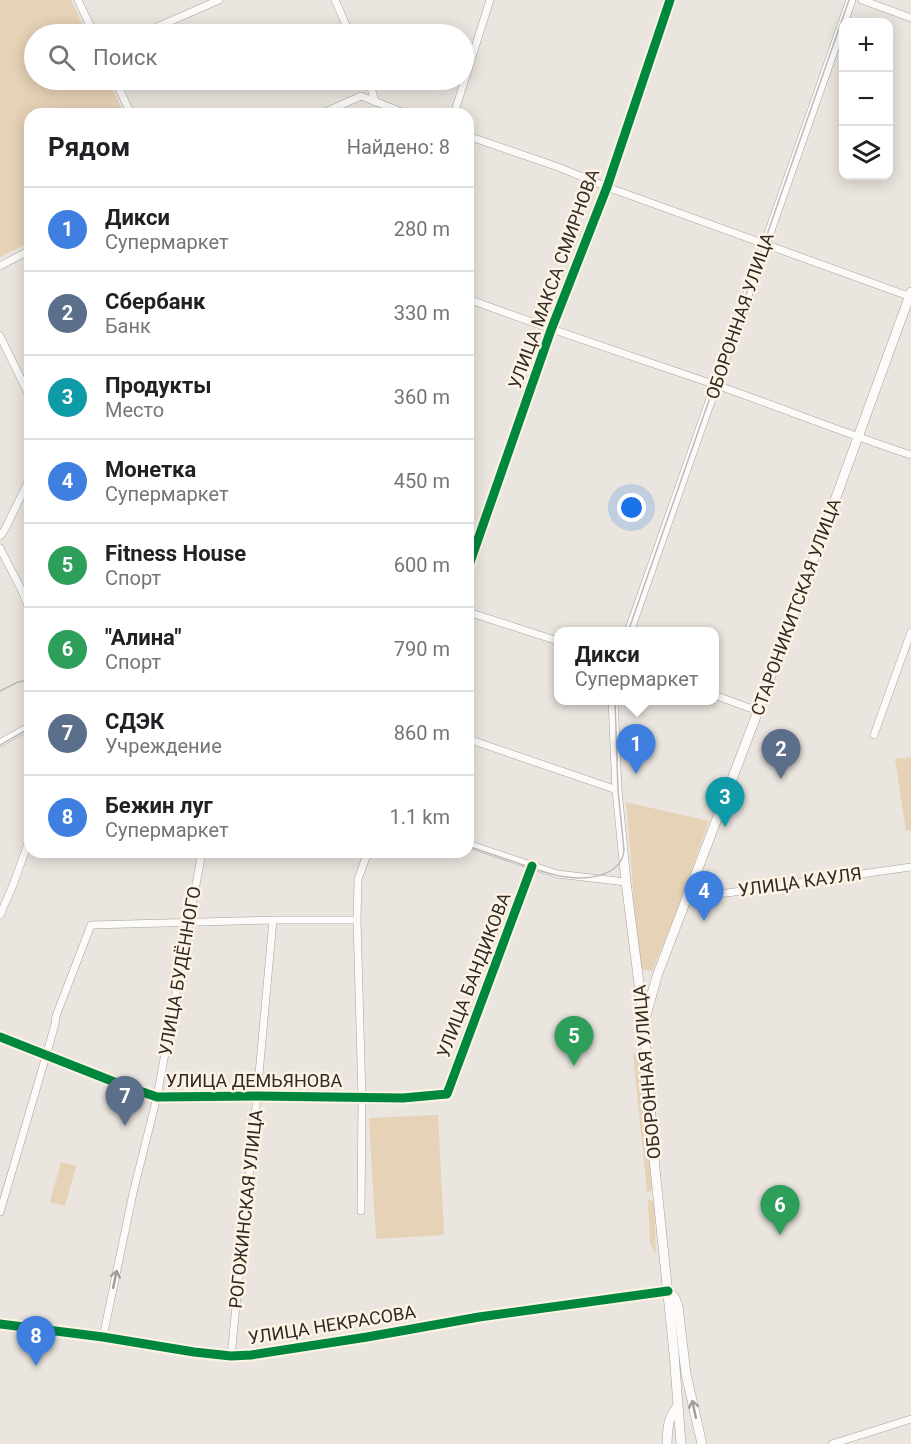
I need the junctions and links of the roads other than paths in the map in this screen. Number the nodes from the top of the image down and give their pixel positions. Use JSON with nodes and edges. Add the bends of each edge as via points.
{"nodes":[{"id":1,"x":78,"y":0,"type":"edge"},
{"id":2,"x":219,"y":0,"type":"edge"},
{"id":3,"x":335,"y":0,"type":"edge"},
{"id":4,"x":490,"y":0,"type":"edge"},
{"id":5,"x":670,"y":0,"type":"edge"},
{"id":6,"x":851,"y":0,"type":"edge"},
{"id":7,"x":862,"y":0,"type":"edge"},
{"id":8,"x":911,"y":18,"type":"edge"},
{"id":9,"x":89,"y":24,"type":"edge"},
{"id":10,"x":164,"y":24,"type":"edge"},
{"id":11,"x":346,"y":24,"type":"edge"},
{"id":12,"x":474,"y":51,"type":"edge"},
{"id":13,"x":120,"y":90,"type":"edge"},
{"id":14,"x":372,"y":90,"type":"edge"},
{"id":15,"x":462,"y":90,"type":"edge"},
{"id":16,"x":375,"y":102,"type":"junction"},
{"id":17,"x":128,"y":108,"type":"edge"},
{"id":18,"x":334,"y":108,"type":"edge"},
{"id":19,"x":392,"y":108,"type":"edge"},
{"id":20,"x":456,"y":108,"type":"edge"},
{"id":21,"x":474,"y":138,"type":"edge"},
{"id":22,"x":607,"y":187,"type":"junction"},
{"id":23,"x":765,"y":243,"type":"junction"},
{"id":24,"x":24,"y":253,"type":"edge"},
{"id":25,"x":0,"y":266,"type":"edge"},
{"id":26,"x":910,"y":295,"type":"edge"},
{"id":27,"x":474,"y":301,"type":"edge"},
{"id":28,"x":551,"y":330,"type":"junction"},
{"id":29,"x":0,"y":336,"type":"edge"},
{"id":30,"x":24,"y":385,"type":"edge"},
{"id":31,"x":716,"y":385,"type":"junction"},
{"id":32,"x":858,"y":438,"type":"junction"},
{"id":33,"x":911,"y":455,"type":"edge"},
{"id":34,"x":24,"y":490,"type":"edge"},
{"id":35,"x":0,"y":536,"type":"edge"},
{"id":36,"x":0,"y":548,"type":"edge"},
{"id":37,"x":474,"y":551,"type":"edge"},
{"id":38,"x":24,"y":596,"type":"edge"},
{"id":39,"x":474,"y":614,"type":"edge"},
{"id":40,"x":631,"y":627,"type":"edge"},
{"id":41,"x":911,"y":632,"type":"edge"},
{"id":42,"x":554,"y":640,"type":"edge"},
{"id":43,"x":719,"y":697,"type":"edge"},
{"id":44,"x":614,"y":705,"type":"edge"},
{"id":45,"x":758,"y":711,"type":"junction"},
{"id":46,"x":24,"y":729,"type":"edge"},
{"id":47,"x":874,"y":735,"type":"dead end"},
{"id":48,"x":474,"y":741,"type":"edge"},
{"id":49,"x":0,"y":743,"type":"edge"},
{"id":50,"x":617,"y":790,"type":"junction"},
{"id":51,"x":474,"y":846,"type":"edge"},
{"id":52,"x":24,"y":855,"type":"edge"},
{"id":53,"x":201,"y":858,"type":"edge"},
{"id":54,"x":366,"y":858,"type":"edge"},
{"id":55,"x":532,"y":866,"type":"junction"},
{"id":56,"x":911,"y":867,"type":"edge"},
{"id":57,"x":626,"y":882,"type":"junction"},
{"id":58,"x":689,"y":895,"type":"junction"},
{"id":59,"x":0,"y":915,"type":"edge"},
{"id":60,"x":273,"y":920,"type":"junction"},
{"id":61,"x":357,"y":920,"type":"junction"},
{"id":62,"x":188,"y":922,"type":"junction"},
{"id":63,"x":638,"y":972,"type":"junction"},
{"id":64,"x":657,"y":976,"type":"junction"},
{"id":65,"x":644,"y":1023,"type":"junction"},
{"id":66,"x":0,"y":1037,"type":"edge"},
{"id":67,"x":46,"y":1056,"type":"junction"},
{"id":68,"x":447,"y":1094,"type":"joint"},
{"id":69,"x":257,"y":1096,"type":"junction"},
{"id":70,"x":157,"y":1097,"type":"junction"},
{"id":71,"x":362,"y":1098,"type":"junction"},
{"id":72,"x":361,"y":1211,"type":"dead end"},
{"id":73,"x":0,"y":1212,"type":"edge"},
{"id":74,"x":670,"y":1296,"type":"junction"},
{"id":75,"x":0,"y":1324,"type":"edge"},
{"id":76,"x":103,"y":1337,"type":"junction"},
{"id":77,"x":674,"y":1353,"type":"junction"},
{"id":78,"x":231,"y":1356,"type":"junction"},
{"id":79,"x":686,"y":1374,"type":"junction"},
{"id":80,"x":678,"y":1401,"type":"junction"},
{"id":81,"x":911,"y":1419,"type":"edge"},
{"id":82,"x":667,"y":1444,"type":"edge"},
{"id":83,"x":681,"y":1444,"type":"edge"},
{"id":84,"x":702,"y":1444,"type":"edge"},
{"id":85,"x":832,"y":1444,"type":"edge"}],
"edges":[{"from":1,"to":9,"type":"street"},
{"from":2,"to":10,"type":"street"},
{"from":3,"to":11,"type":"street"},
{"from":4,"to":12,"type":"street"},
{"from":5,"to":22,"type":"street","name":"УЛИЦА МАКСА СМИРНОВА"},
{"from":6,"to":23,"type":"main road","name":"ОБОРОННАЯ УЛИЦА"},
{"from":7,"to":8,"type":"street"},
{"from":13,"to":17,"type":"street"},
{"from":14,"to":16,"type":"street"},
{"from":15,"to":20,"type":"street"},
{"from":16,"to":18,"type":"street","via":[[361,96]]},
{"from":16,"to":19,"type":"street"},
{"from":21,"to":22,"type":"street"},
{"from":22,"to":23,"type":"street"},
{"from":22,"to":28,"type":"street","name":"УЛИЦА МАКСА СМИРНОВА"},
{"from":23,"to":26,"type":"street"},
{"from":23,"to":31,"type":"main road","name":"ОБОРОННАЯ УЛИЦА"},
{"from":24,"to":25,"type":"street"},
{"from":26,"to":32,"type":"main road","name":"СТАРОНИКИТСКАЯ УЛИЦА"},
{"from":27,"to":28,"type":"street"},
{"from":28,"to":31,"type":"street"},
{"from":28,"to":37,"type":"street","name":"УЛИЦА МАКСА СМИРНОВА"},
{"from":29,"to":30,"type":"street"},
{"from":31,"to":32,"type":"street"},
{"from":31,"to":40,"type":"main road","name":"ОБОРОННАЯ УЛИЦА"},
{"from":32,"to":33,"type":"street"},
{"from":32,"to":45,"type":"main road","name":"СТАРОНИКИТСКАЯ УЛИЦА"},
{"from":34,"to":35,"type":"street"},
{"from":36,"to":38,"type":"street"},
{"from":39,"to":42,"type":"street"},
{"from":41,"to":47,"type":"street"},
{"from":43,"to":45,"type":"street"},
{"from":44,"to":50,"type":"main road","name":"ОБОРОННАЯ УЛИЦА"},
{"from":45,"to":58,"type":"main road","name":"СТАРОНИКИТСКАЯ УЛИЦА"},
{"from":46,"to":49,"type":"street"},
{"from":48,"to":50,"type":"street"},
{"from":50,"to":57,"type":"main road","name":"ОБОРОННАЯ УЛИЦА"},
{"from":51,"to":55,"type":"street"},
{"from":52,"to":59,"type":"street"},
{"from":53,"to":62,"type":"street","name":"УЛИЦА БУДЁННОГО"},
{"from":54,"to":61,"type":"street","via":[[358,879]]},
{"from":55,"to":57,"type":"street","via":[[565,876]]},
{"from":55,"to":68,"type":"street","name":"УЛИЦА БАНДИКОВА"},
{"from":56,"to":58,"type":"street","name":"УЛИЦА КАУЛЯ"},
{"from":57,"to":63,"type":"main road","name":"ОБОРОННАЯ УЛИЦА"},
{"from":58,"to":64,"type":"main road","name":"СТАРОНИКИТСКАЯ УЛИЦА"},
{"from":60,"to":61,"type":"street"},
{"from":60,"to":62,"type":"street"},
{"from":60,"to":69,"type":"street","name":"РОГОЖИНСКАЯ УЛИЦА"},
{"from":61,"to":71,"type":"street"},
{"from":62,"to":67,"type":"street","via":[[92,925],[56,1016]]},
{"from":62,"to":70,"type":"street","name":"УЛИЦА БУДЁННОГО"},
{"from":63,"to":64,"type":"main road"},
{"from":63,"to":65,"type":"main road","name":"ОБОРОННАЯ УЛИЦА"},
{"from":64,"to":65,"type":"main road","name":"СТАРОНИКИТСКАЯ УЛИЦА"},
{"from":65,"to":74,"type":"main road","name":"ОБОРОННАЯ УЛИЦА"},
{"from":66,"to":67,"type":"street","name":"УЛИЦА ДЕМЬЯНОВА"},
{"from":67,"to":70,"type":"street","name":"УЛИЦА ДЕМЬЯНОВА"},
{"from":67,"to":73,"type":"street"},
{"from":68,"to":71,"type":"street","name":"УЛИЦА ДЕМЬЯНОВА"},
{"from":69,"to":70,"type":"street","name":"УЛИЦА ДЕМЬЯНОВА"},
{"from":69,"to":71,"type":"street","name":"УЛИЦА ДЕМЬЯНОВА"},
{"from":69,"to":78,"type":"street","name":"РОГОЖИНСКАЯ УЛИЦА"},
{"from":76,"to":70,"type":"street","name":"УЛИЦА БУДЁННОГО","one_way":true},
{"from":71,"to":72,"type":"street"},
{"from":74,"to":77,"type":"main road","name":"ОБОРОННАЯ УЛИЦА"},
{"from":74,"to":78,"type":"street","name":"УЛИЦА НЕКРАСОВА","via":[[479,1317]]},
{"from":74,"to":79,"type":"main road","via":[[678,1306]]},
{"from":75,"to":76,"type":"street","name":"УЛИЦА НЕКРАСОВА"},
{"from":76,"to":78,"type":"street","name":"УЛИЦА НЕКРАСОВА"},
{"from":77,"to":79,"type":"main road"},
{"from":77,"to":80,"type":"main road","name":"ОБОРОННАЯ УЛИЦА"},
{"from":79,"to":80,"type":"main road"},
{"from":84,"to":79,"type":"main road","one_way":true},
{"from":80,"to":82,"type":"main road","via":[[669,1421]]},
{"from":80,"to":83,"type":"main road","name":"ОБОРОННАЯ УЛИЦА"},
{"from":81,"to":85,"type":"street"}]}
